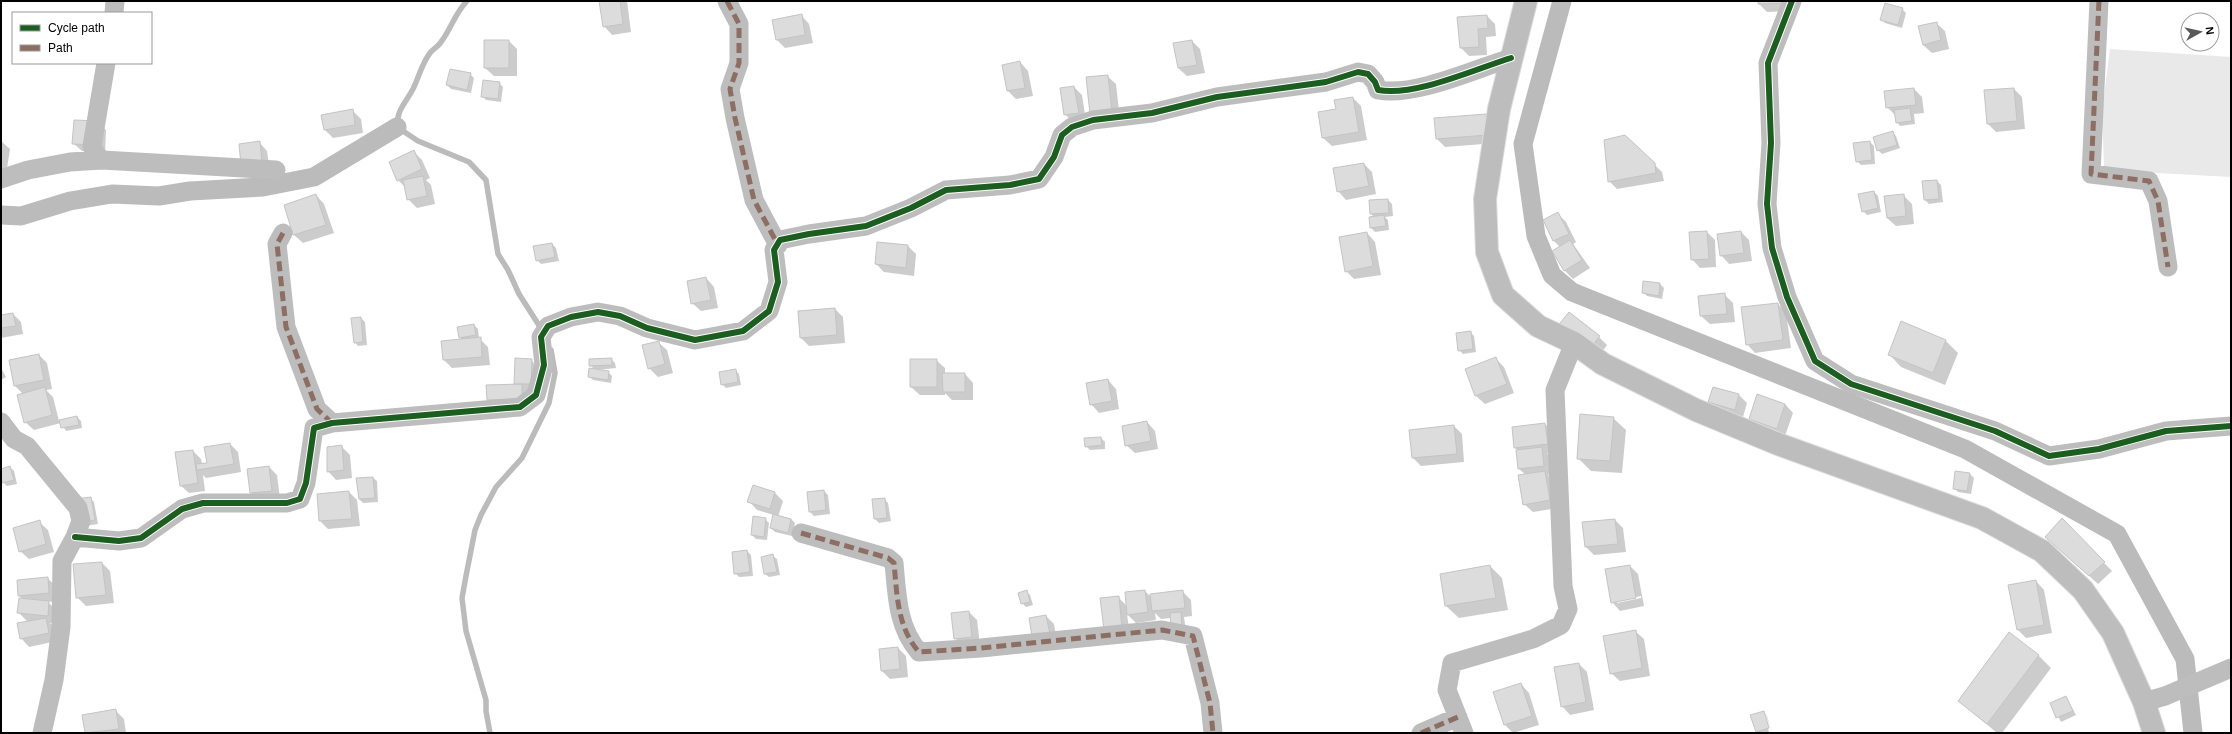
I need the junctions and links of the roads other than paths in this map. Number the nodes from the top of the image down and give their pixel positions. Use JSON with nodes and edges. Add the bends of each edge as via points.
{"nodes":[{"id":1,"x":115,"y":1,"type":"edge"},
{"id":2,"x":727,"y":1,"type":"edge"},
{"id":3,"x":1526,"y":1,"type":"edge"},
{"id":4,"x":1792,"y":1,"type":"edge"},
{"id":5,"x":2099,"y":1,"type":"edge"},
{"id":6,"x":114,"y":12,"type":"edge"},
{"id":7,"x":1511,"y":58,"type":"junction"},
{"id":8,"x":106,"y":64,"type":"edge"},
{"id":9,"x":102,"y":160,"type":"junction"},
{"id":10,"x":276,"y":170,"type":"dead end"},
{"id":11,"x":1,"y":179,"type":"edge"},
{"id":12,"x":283,"y":233,"type":"dead end"},
{"id":13,"x":778,"y":244,"type":"junction"},
{"id":14,"x":2168,"y":267,"type":"dead end"},
{"id":15,"x":1574,"y":343,"type":"junction"},
{"id":16,"x":1,"y":422,"type":"edge"},
{"id":17,"x":332,"y":423,"type":"junction"},
{"id":18,"x":2231,"y":426,"type":"edge"},
{"id":19,"x":801,"y":533,"type":"dead end"},
{"id":20,"x":75,"y":538,"type":"junction"},
{"id":21,"x":2228,"y":670,"type":"edge"},
{"id":22,"x":2144,"y":702,"type":"junction"},
{"id":23,"x":1461,"y":725,"type":"edge"},
{"id":24,"x":42,"y":733,"type":"edge"},
{"id":25,"x":1213,"y":733,"type":"edge"},
{"id":26,"x":1421,"y":733,"type":"edge"},
{"id":27,"x":2154,"y":733,"type":"edge"}],
"edges":[{"from":1,"to":6,"type":"street"},
{"from":2,"to":13,"type":"street","via":[[740,24],[739,63],[730,89],[735,118],[754,200]]},
{"from":3,"to":7,"type":"main road"},
{"from":4,"to":18,"type":"street","via":[[1768,63],[1771,142],[1767,204],[1772,248],[1787,297],[1815,361],[1851,384],[1995,430],[2049,456],[2099,449],[2166,431]]},
{"from":5,"to":14,"type":"street","via":[[2091,174],[2149,181],[2158,201]]},
{"from":7,"to":13,"type":"street","via":[[1442,81],[1392,93],[1378,90],[1368,74],[1358,72],[1326,82],[1217,97],[1152,113],[1093,120],[1062,135],[1054,157],[1039,179],[1010,185],[946,190],[911,208],[866,226],[809,234],[780,240]]},
{"from":7,"to":15,"type":"main road","via":[[1485,199],[1487,252],[1503,295],[1538,326]]},
{"from":8,"to":9,"type":"street","via":[[92,146]]},
{"from":9,"to":10,"type":"street"},
{"from":9,"to":11,"type":"street","via":[[70,162],[28,170]]},
{"from":12,"to":17,"type":"street","via":[[277,244],[286,327],[317,410]]},
{"from":13,"to":17,"type":"street","via":[[774,250],[778,282],[769,311],[743,331],[695,340],[647,328],[620,316],[598,312],[571,317],[545,331],[544,365],[536,395],[520,407]]},
{"from":15,"to":22,"type":"main road","via":[[1603,364],[1696,410],[1778,444],[1982,518],[2042,551],[2083,590],[2113,633]]},
{"from":15,"to":23,"type":"street","via":[[1555,390],[1562,586],[1568,609],[1560,625],[1533,639],[1452,663],[1447,690]]},
{"from":16,"to":20,"type":"street","via":[[14,439],[27,446],[78,508],[81,521]]},
{"from":17,"to":20,"type":"street","via":[[314,428],[306,483],[300,499],[287,503],[203,503],[182,509],[141,538],[119,541]]},
{"from":19,"to":25,"type":"street","via":[[888,558],[894,563],[899,614],[910,642],[919,652],[1162,630],[1193,636],[1210,703]]},
{"from":20,"to":24,"type":"street","via":[[62,561],[61,628],[54,680]]},
{"from":21,"to":22,"type":"street"},
{"from":22,"to":27,"type":"main road"},
{"from":23,"to":26,"type":"street"}]}
